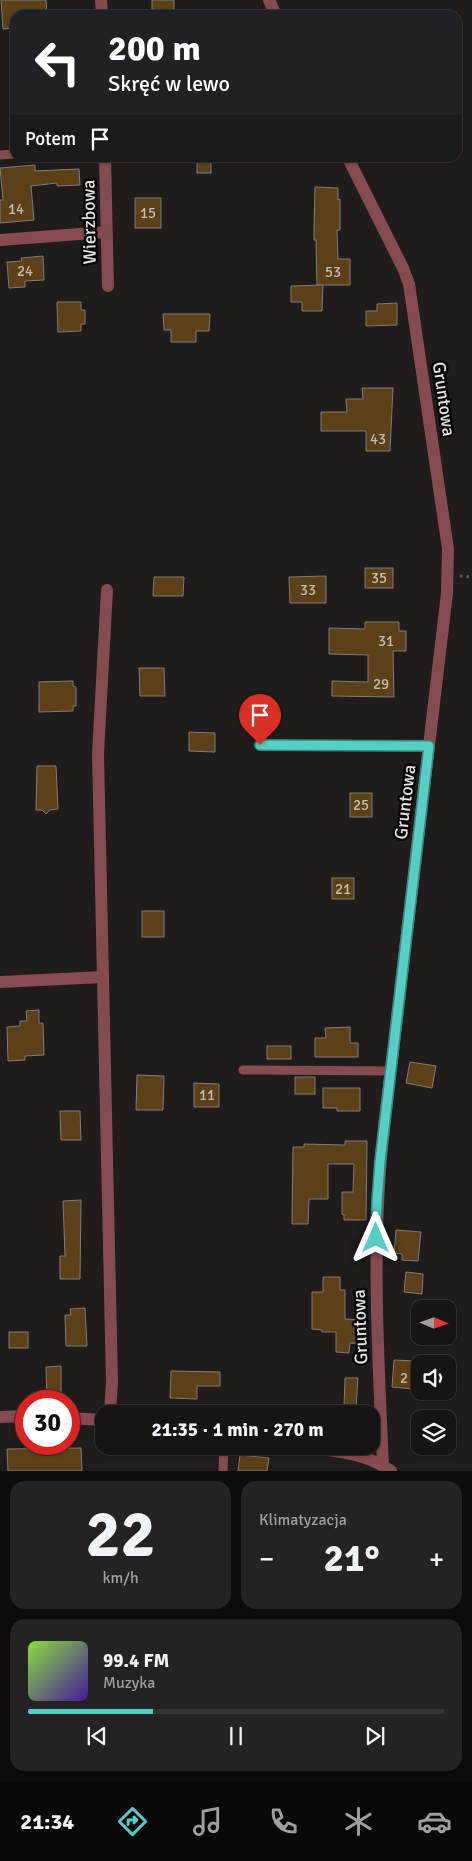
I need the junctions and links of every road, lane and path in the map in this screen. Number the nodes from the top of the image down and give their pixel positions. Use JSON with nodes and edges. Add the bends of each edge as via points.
{"nodes":[{"id":1,"x":105,"y":162,"type":"edge"},
{"id":2,"x":350,"y":162,"type":"edge"},
{"id":3,"x":106,"y":232,"type":"junction"},
{"id":4,"x":0,"y":240,"type":"edge"},
{"id":5,"x":108,"y":286,"type":"dead end"},
{"id":6,"x":107,"y":590,"type":"dead end"},
{"id":7,"x":260,"y":745,"type":"dead end"},
{"id":8,"x":429,"y":746,"type":"junction"},
{"id":9,"x":103,"y":977,"type":"junction"},
{"id":10,"x":0,"y":982,"type":"edge"},
{"id":11,"x":243,"y":1070,"type":"dead end"},
{"id":12,"x":391,"y":1071,"type":"junction"},
{"id":13,"x":110,"y":1405,"type":"edge"},
{"id":14,"x":15,"y":1416,"type":"edge"},
{"id":15,"x":0,"y":1417,"type":"edge"},
{"id":16,"x":80,"y":1419,"type":"edge"},
{"id":17,"x":95,"y":1419,"type":"edge"},
{"id":18,"x":223,"y":1455,"type":"edge"},
{"id":19,"x":356,"y":1455,"type":"edge"},
{"id":20,"x":387,"y":1468,"type":"edge"},
{"id":21,"x":222,"y":1471,"type":"edge"}],
"edges":[{"from":1,"to":3,"type":"street","name":"Wierzbowa"},
{"from":2,"to":8,"type":"street","name":"Gruntowa","via":[[409,284],[448,549],[447,593]]},
{"from":3,"to":4,"type":"street"},
{"from":3,"to":5,"type":"street","name":"Wierzbowa"},
{"from":6,"to":9,"type":"street","via":[[98,754]]},
{"from":7,"to":8,"type":"lane"},
{"from":8,"to":12,"type":"street","name":"Gruntowa"},
{"from":9,"to":10,"type":"street"},
{"from":9,"to":13,"type":"street"},
{"from":11,"to":12,"type":"lane"},
{"from":12,"to":20,"type":"street","name":"Gruntowa","via":[[377,1202],[376,1308]]},
{"from":14,"to":15,"type":"street"},
{"from":16,"to":17,"type":"street"},
{"from":18,"to":21,"type":"lane"},
{"from":19,"to":20,"type":"street"}]}
